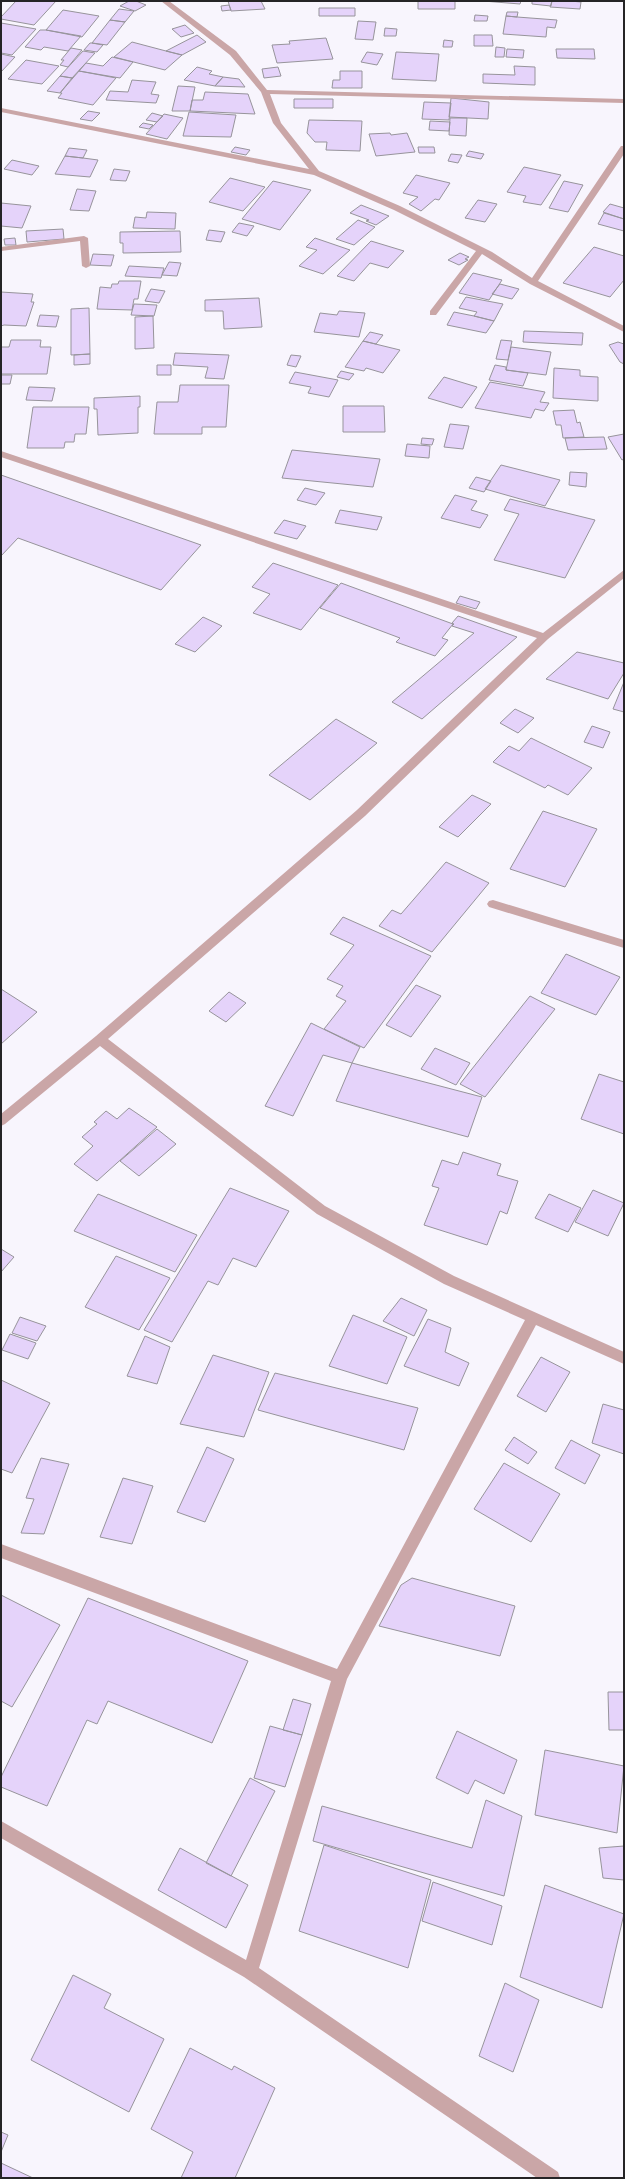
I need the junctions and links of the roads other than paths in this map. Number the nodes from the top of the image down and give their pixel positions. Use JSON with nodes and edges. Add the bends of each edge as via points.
{"nodes":[{"id":1,"x":164,"y":1,"type":"edge"},
{"id":2,"x":265,"y":92,"type":"junction"},
{"id":3,"x":624,"y":101,"type":"edge"},
{"id":4,"x":1,"y":110,"type":"edge"},
{"id":5,"x":624,"y":148,"type":"edge"},
{"id":6,"x":316,"y":173,"type":"junction"},
{"id":7,"x":1,"y":249,"type":"edge"},
{"id":8,"x":481,"y":250,"type":"junction"},
{"id":9,"x":86,"y":266,"type":"dead end"},
{"id":10,"x":533,"y":282,"type":"junction"},
{"id":11,"x":433,"y":314,"type":"dead end"},
{"id":12,"x":624,"y":329,"type":"edge"},
{"id":13,"x":1,"y":454,"type":"edge"},
{"id":14,"x":624,"y":573,"type":"edge"},
{"id":15,"x":544,"y":638,"type":"junction"},
{"id":16,"x":493,"y":904,"type":"dead end"},
{"id":17,"x":624,"y":944,"type":"edge"},
{"id":18,"x":100,"y":1039,"type":"junction"},
{"id":19,"x":1,"y":1120,"type":"edge"},
{"id":20,"x":533,"y":1318,"type":"junction"},
{"id":21,"x":624,"y":1358,"type":"edge"},
{"id":22,"x":1,"y":1551,"type":"edge"},
{"id":23,"x":340,"y":1677,"type":"junction"},
{"id":24,"x":1,"y":1829,"type":"edge"},
{"id":25,"x":250,"y":1971,"type":"junction"},
{"id":26,"x":552,"y":2178,"type":"edge"}],
"edges":[{"from":1,"to":2,"type":"street","via":[[233,53]]},
{"from":2,"to":3,"type":"street"},
{"from":2,"to":6,"type":"street","via":[[277,123]]},
{"from":4,"to":6,"type":"street"},
{"from":5,"to":10,"type":"street"},
{"from":6,"to":8,"type":"street","via":[[397,208]]},
{"from":7,"to":9,"type":"street","via":[[84,238]]},
{"from":8,"to":10,"type":"street"},
{"from":8,"to":11,"type":"street"},
{"from":10,"to":12,"type":"street"},
{"from":13,"to":15,"type":"street"},
{"from":14,"to":15,"type":"street"},
{"from":15,"to":18,"type":"street","via":[[361,813]]},
{"from":16,"to":17,"type":"street"},
{"from":18,"to":19,"type":"street"},
{"from":18,"to":20,"type":"street","via":[[321,1210],[449,1280]]},
{"from":20,"to":21,"type":"street"},
{"from":20,"to":23,"type":"street"},
{"from":22,"to":23,"type":"street"},
{"from":23,"to":25,"type":"street"},
{"from":24,"to":25,"type":"street"},
{"from":25,"to":26,"type":"street"}]}
